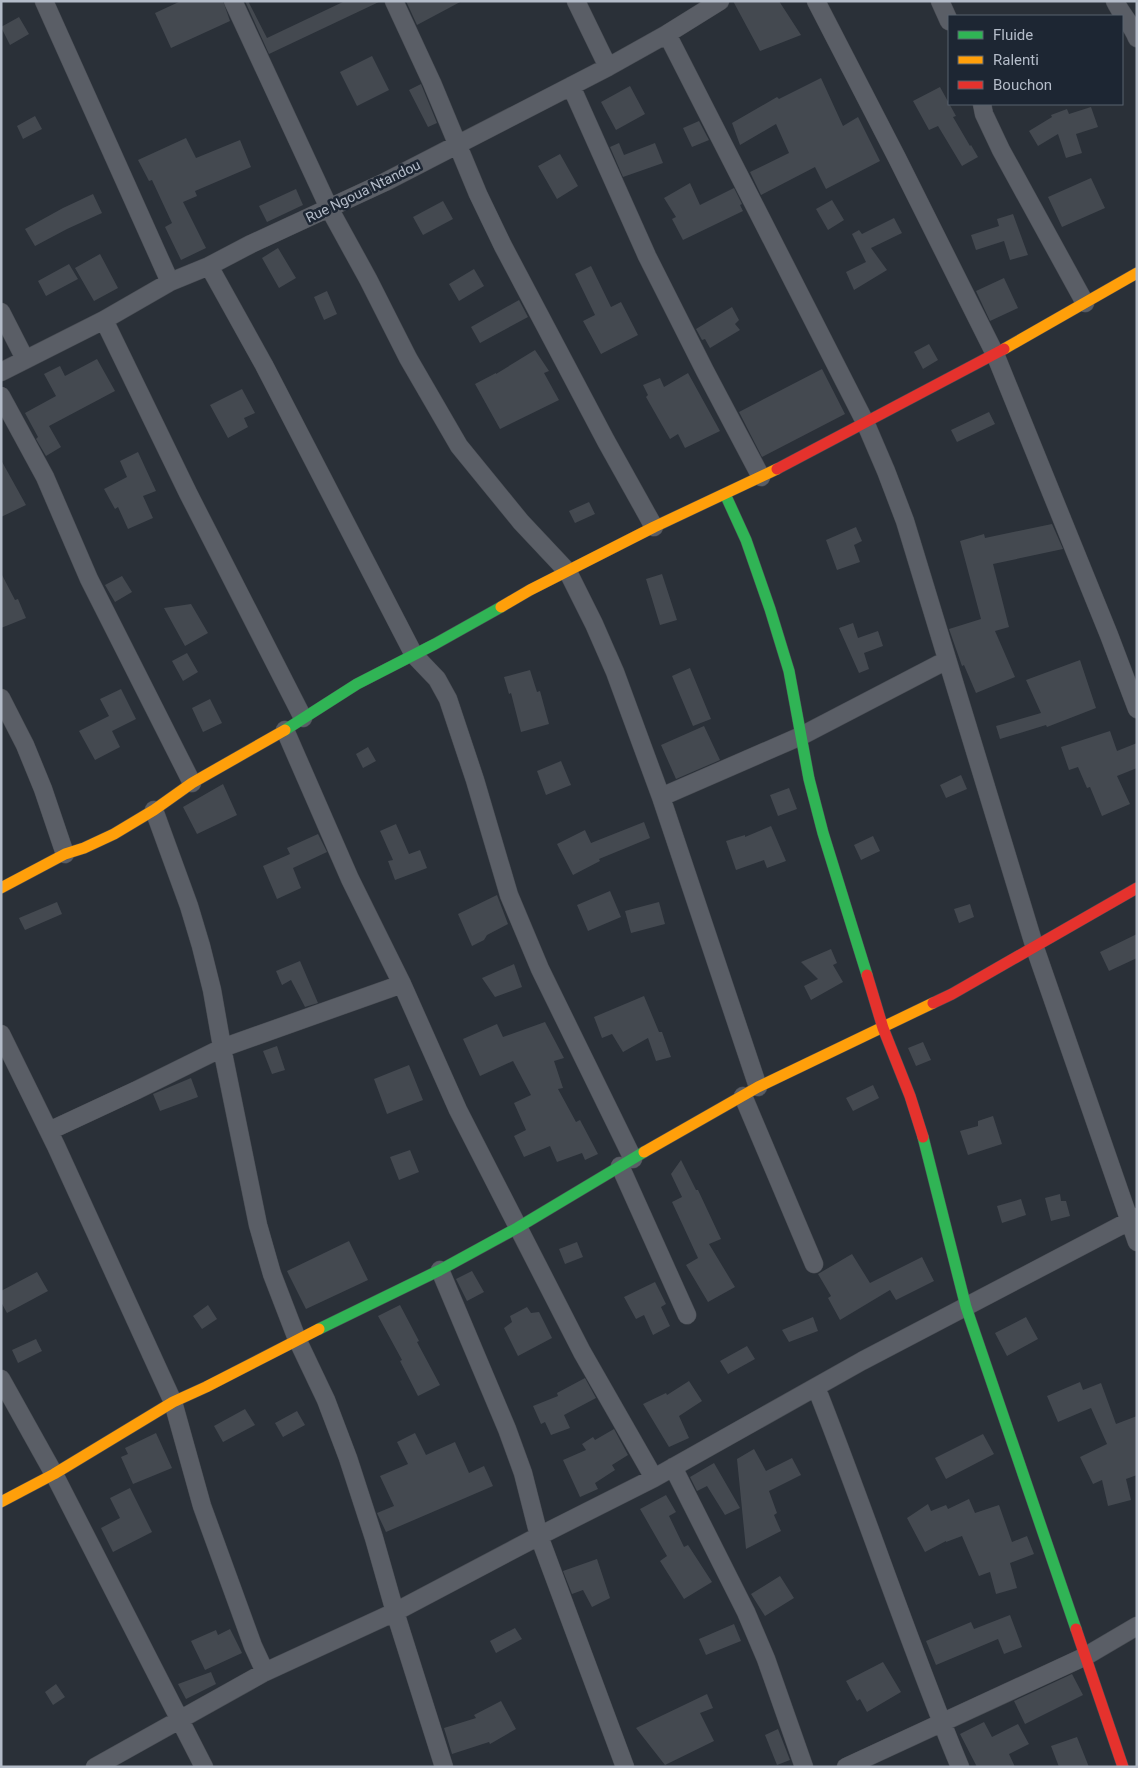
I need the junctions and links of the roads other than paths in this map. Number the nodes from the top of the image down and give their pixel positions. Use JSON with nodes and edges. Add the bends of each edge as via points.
{"nodes":[{"id":1,"x":44,"y":1,"type":"edge"},
{"id":2,"x":233,"y":1,"type":"edge"},
{"id":3,"x":394,"y":1,"type":"edge"},
{"id":4,"x":576,"y":1,"type":"edge"},
{"id":5,"x":720,"y":1,"type":"edge"},
{"id":6,"x":816,"y":1,"type":"edge"},
{"id":7,"x":940,"y":1,"type":"edge"},
{"id":8,"x":1115,"y":1,"type":"edge"},
{"id":9,"x":1122,"y":15,"type":"edge"},
{"id":10,"x":1123,"y":17,"type":"edge"},
{"id":11,"x":948,"y":18,"type":"edge"},
{"id":12,"x":667,"y":34,"type":"junction"},
{"id":13,"x":1137,"y":38,"type":"edge"},
{"id":14,"x":608,"y":67,"type":"junction"},
{"id":15,"x":571,"y":86,"type":"junction"},
{"id":16,"x":982,"y":105,"type":"edge"},
{"id":17,"x":456,"y":145,"type":"junction"},
{"id":18,"x":329,"y":208,"type":"junction"},
{"id":19,"x":209,"y":266,"type":"junction"},
{"id":20,"x":1137,"y":273,"type":"edge"},
{"id":21,"x":170,"y":282,"type":"junction"},
{"id":22,"x":1085,"y":303,"type":"junction"},
{"id":23,"x":1,"y":312,"type":"edge"},
{"id":24,"x":104,"y":320,"type":"junction"},
{"id":25,"x":995,"y":354,"type":"junction"},
{"id":26,"x":25,"y":359,"type":"junction"},
{"id":27,"x":1,"y":372,"type":"edge"},
{"id":28,"x":1,"y":396,"type":"edge"},
{"id":29,"x":865,"y":422,"type":"junction"},
{"id":30,"x":761,"y":477,"type":"junction"},
{"id":31,"x":725,"y":494,"type":"junction"},
{"id":32,"x":654,"y":527,"type":"junction"},
{"id":33,"x":568,"y":572,"type":"junction"},
{"id":34,"x":414,"y":655,"type":"junction"},
{"id":35,"x":947,"y":660,"type":"junction"},
{"id":36,"x":1,"y":698,"type":"edge"},
{"id":37,"x":1137,"y":709,"type":"edge"},
{"id":38,"x":303,"y":718,"type":"junction"},
{"id":39,"x":284,"y":730,"type":"junction"},
{"id":40,"x":801,"y":736,"type":"junction"},
{"id":41,"x":192,"y":783,"type":"junction"},
{"id":42,"x":661,"y":797,"type":"junction"},
{"id":43,"x":154,"y":810,"type":"junction"},
{"id":44,"x":65,"y":854,"type":"junction"},
{"id":45,"x":1,"y":888,"type":"edge"},
{"id":46,"x":1137,"y":888,"type":"edge"},
{"id":47,"x":1035,"y":948,"type":"junction"},
{"id":48,"x":402,"y":984,"type":"junction"},
{"id":49,"x":883,"y":1028,"type":"junction"},
{"id":50,"x":1,"y":1034,"type":"edge"},
{"id":51,"x":222,"y":1048,"type":"junction"},
{"id":52,"x":751,"y":1092,"type":"junction"},
{"id":53,"x":49,"y":1131,"type":"junction"},
{"id":54,"x":626,"y":1163,"type":"junction"},
{"id":55,"x":1133,"y":1219,"type":"edge"},
{"id":56,"x":517,"y":1228,"type":"junction"},
{"id":57,"x":1137,"y":1242,"type":"edge"},
{"id":58,"x":814,"y":1264,"type":"dead end"},
{"id":59,"x":440,"y":1270,"type":"junction"},
{"id":60,"x":966,"y":1307,"type":"junction"},
{"id":61,"x":687,"y":1315,"type":"dead end"},
{"id":62,"x":297,"y":1339,"type":"junction"},
{"id":63,"x":1,"y":1379,"type":"edge"},
{"id":64,"x":816,"y":1387,"type":"junction"},
{"id":65,"x":173,"y":1402,"type":"junction"},
{"id":66,"x":674,"y":1467,"type":"junction"},
{"id":67,"x":54,"y":1474,"type":"junction"},
{"id":68,"x":654,"y":1478,"type":"junction"},
{"id":69,"x":1,"y":1502,"type":"edge"},
{"id":70,"x":539,"y":1536,"type":"junction"},
{"id":71,"x":395,"y":1612,"type":"junction"},
{"id":72,"x":1137,"y":1626,"type":"edge"},
{"id":73,"x":1086,"y":1656,"type":"junction"},
{"id":74,"x":265,"y":1672,"type":"junction"},
{"id":75,"x":180,"y":1719,"type":"junction"},
{"id":76,"x":942,"y":1724,"type":"junction"},
{"id":77,"x":95,"y":1767,"type":"edge"},
{"id":78,"x":204,"y":1767,"type":"edge"},
{"id":79,"x":444,"y":1767,"type":"edge"},
{"id":80,"x":625,"y":1767,"type":"edge"},
{"id":81,"x":804,"y":1767,"type":"edge"},
{"id":82,"x":846,"y":1767,"type":"edge"},
{"id":83,"x":960,"y":1767,"type":"edge"},
{"id":84,"x":1123,"y":1767,"type":"edge"}],
"edges":[{"from":1,"to":21,"type":"street"},
{"from":2,"to":18,"type":"street"},
{"from":3,"to":17,"type":"street"},
{"from":4,"to":14,"type":"street"},
{"from":5,"to":12,"type":"street","name":"Rue Ngoua Ntandou"},
{"from":6,"to":25,"type":"street"},
{"from":7,"to":11,"type":"street"},
{"from":8,"to":9,"type":"street"},
{"from":10,"to":13,"type":"street"},
{"from":12,"to":14,"type":"street","name":"Rue Ngoua Ntandou"},
{"from":12,"to":29,"type":"street"},
{"from":14,"to":15,"type":"street","name":"Rue Ngoua Ntandou"},
{"from":15,"to":17,"type":"street","name":"Rue Ngoua Ntandou"},
{"from":15,"to":30,"type":"street","via":[[647,256]]},
{"from":16,"to":22,"type":"street","via":[[1001,150]]},
{"from":17,"to":18,"type":"street","name":"Rue Ngoua Ntandou"},
{"from":17,"to":32,"type":"street","via":[[520,279]]},
{"from":18,"to":19,"type":"street","name":"Rue Ngoua Ntandou"},
{"from":18,"to":33,"type":"street","via":[[408,358],[459,446],[521,522]]},
{"from":19,"to":21,"type":"street","name":"Rue Ngoua Ntandou"},
{"from":19,"to":34,"type":"street","via":[[264,365]]},
{"from":20,"to":22,"type":"street"},
{"from":21,"to":24,"type":"street","name":"Rue Ngoua Ntandou"},
{"from":22,"to":25,"type":"street"},
{"from":23,"to":26,"type":"street"},
{"from":24,"to":26,"type":"street","name":"Rue Ngoua Ntandou"},
{"from":24,"to":38,"type":"street"},
{"from":25,"to":29,"type":"street"},
{"from":25,"to":37,"type":"street"},
{"from":26,"to":27,"type":"street","name":"Rue Ngoua Ntandou"},
{"from":28,"to":41,"type":"street","via":[[45,477],[89,579]]},
{"from":29,"to":30,"type":"street"},
{"from":29,"to":35,"type":"street","via":[[905,521]]},
{"from":30,"to":31,"type":"street"},
{"from":31,"to":32,"type":"street"},
{"from":31,"to":40,"type":"street","via":[[746,540],[770,609],[789,670]]},
{"from":32,"to":33,"type":"street"},
{"from":33,"to":34,"type":"street"},
{"from":33,"to":42,"type":"street","via":[[598,632]]},
{"from":34,"to":38,"type":"street"},
{"from":34,"to":54,"type":"street","via":[[437,679],[448,699],[509,895]]},
{"from":35,"to":40,"type":"street"},
{"from":35,"to":47,"type":"street"},
{"from":36,"to":44,"type":"street","via":[[32,763]]},
{"from":38,"to":39,"type":"street"},
{"from":39,"to":41,"type":"street"},
{"from":39,"to":48,"type":"street","via":[[350,879]]},
{"from":40,"to":42,"type":"street"},
{"from":40,"to":49,"type":"street","via":[[823,833]]},
{"from":41,"to":43,"type":"street"},
{"from":42,"to":52,"type":"street"},
{"from":43,"to":44,"type":"street","via":[[114,834]]},
{"from":43,"to":51,"type":"street","via":[[201,946]]},
{"from":44,"to":45,"type":"street"},
{"from":46,"to":47,"type":"street"},
{"from":47,"to":49,"type":"street"},
{"from":47,"to":55,"type":"street"},
{"from":48,"to":51,"type":"street"},
{"from":48,"to":56,"type":"street","via":[[458,1110]]},
{"from":49,"to":52,"type":"street"},
{"from":49,"to":60,"type":"street","via":[[923,1135]]},
{"from":50,"to":53,"type":"street"},
{"from":51,"to":53,"type":"street"},
{"from":51,"to":62,"type":"street","via":[[258,1225],[272,1274]]},
{"from":52,"to":54,"type":"street"},
{"from":52,"to":58,"type":"street"},
{"from":53,"to":65,"type":"street"},
{"from":54,"to":56,"type":"street"},
{"from":54,"to":61,"type":"street"},
{"from":55,"to":57,"type":"street"},
{"from":55,"to":60,"type":"street"},
{"from":56,"to":59,"type":"street"},
{"from":56,"to":68,"type":"street","via":[[582,1352]]},
{"from":59,"to":62,"type":"street"},
{"from":59,"to":70,"type":"street","via":[[507,1429],[523,1473]]},
{"from":60,"to":64,"type":"street"},
{"from":60,"to":73,"type":"street"},
{"from":62,"to":65,"type":"street"},
{"from":62,"to":71,"type":"street","via":[[326,1400],[348,1458]]},
{"from":63,"to":67,"type":"street"},
{"from":64,"to":66,"type":"street"},
{"from":64,"to":76,"type":"street"},
{"from":65,"to":67,"type":"street"},
{"from":65,"to":74,"type":"street","via":[[202,1506]]},
{"from":66,"to":68,"type":"street"},
{"from":66,"to":81,"type":"street","via":[[760,1643]]},
{"from":67,"to":69,"type":"street"},
{"from":67,"to":75,"type":"street"},
{"from":68,"to":70,"type":"street"},
{"from":70,"to":71,"type":"street"},
{"from":70,"to":80,"type":"street"},
{"from":71,"to":74,"type":"street"},
{"from":71,"to":79,"type":"street"},
{"from":72,"to":73,"type":"street"},
{"from":73,"to":76,"type":"street"},
{"from":73,"to":84,"type":"street"},
{"from":74,"to":75,"type":"street"},
{"from":75,"to":77,"type":"street"},
{"from":75,"to":78,"type":"street"},
{"from":76,"to":82,"type":"street"},
{"from":76,"to":83,"type":"street"}]}
